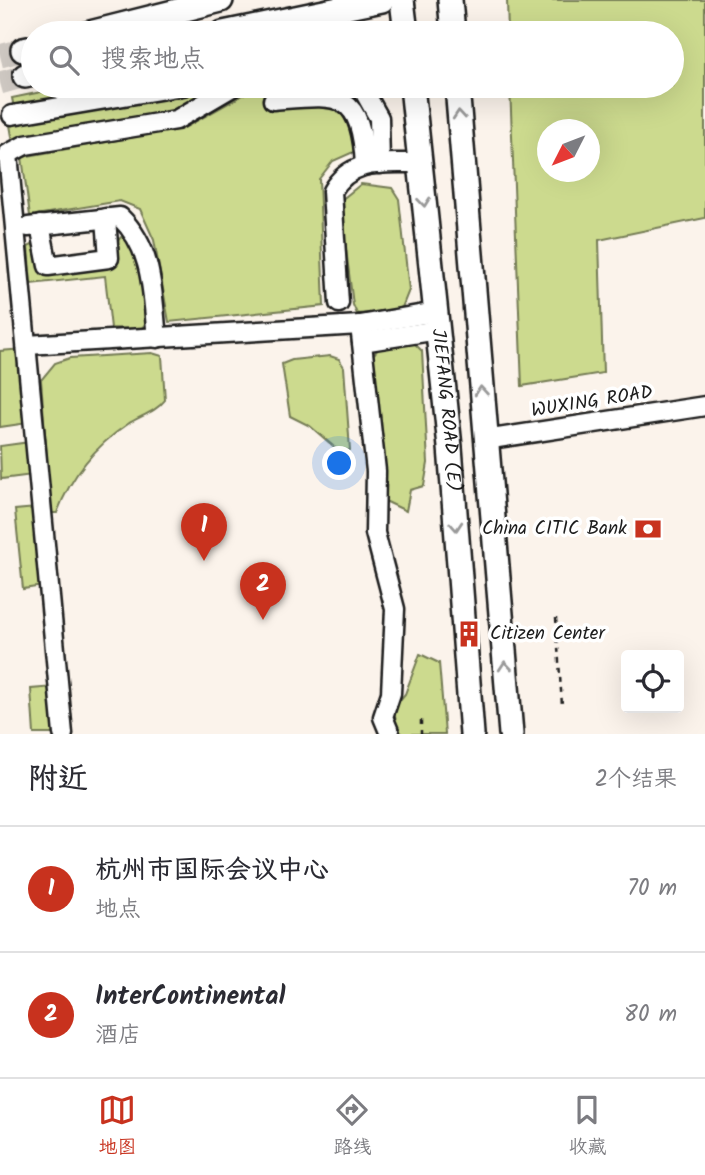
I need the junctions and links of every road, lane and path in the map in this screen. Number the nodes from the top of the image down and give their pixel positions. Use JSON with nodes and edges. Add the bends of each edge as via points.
{"nodes":[{"id":1,"x":221,"y":0,"type":"edge"},
{"id":2,"x":382,"y":0,"type":"edge"},
{"id":3,"x":402,"y":0,"type":"edge"},
{"id":4,"x":450,"y":0,"type":"edge"},
{"id":5,"x":138,"y":21,"type":"edge"},
{"id":6,"x":281,"y":21,"type":"edge"},
{"id":7,"x":405,"y":21,"type":"edge"},
{"id":8,"x":452,"y":21,"type":"edge"},
{"id":9,"x":112,"y":98,"type":"edge"},
{"id":10,"x":214,"y":98,"type":"edge"},
{"id":11,"x":295,"y":98,"type":"edge"},
{"id":12,"x":336,"y":98,"type":"edge"},
{"id":13,"x":368,"y":98,"type":"edge"},
{"id":14,"x":413,"y":98,"type":"edge"},
{"id":15,"x":458,"y":98,"type":"edge"},
{"id":16,"x":272,"y":100,"type":"dead end"},
{"id":17,"x":12,"y":115,"type":"dead end"},
{"id":18,"x":420,"y":163,"type":"junction"},
{"id":19,"x":372,"y":165,"type":"junction"},
{"id":20,"x":106,"y":218,"type":"junction"},
{"id":21,"x":339,"y":303,"type":"dead end"},
{"id":22,"x":437,"y":321,"type":"junction"},
{"id":23,"x":361,"y":333,"type":"junction"},
{"id":24,"x":157,"y":338,"type":"junction"},
{"id":25,"x":27,"y":345,"type":"junction"},
{"id":26,"x":705,"y":406,"type":"edge"},
{"id":27,"x":485,"y":440,"type":"junction"},
{"id":28,"x":556,"y":618,"type":"dead end"},
{"id":29,"x":562,"y":705,"type":"dead end"},
{"id":30,"x":421,"y":720,"type":"dead end"},
{"id":31,"x":63,"y":734,"type":"edge"},
{"id":32,"x":390,"y":734,"type":"edge"},
{"id":33,"x":421,"y":734,"type":"edge"},
{"id":34,"x":472,"y":734,"type":"edge"},
{"id":35,"x":511,"y":734,"type":"edge"}],
"edges":[{"from":1,"to":5,"type":"main road"},
{"from":2,"to":6,"type":"main road"},
{"from":3,"to":7,"type":"main road"},
{"from":4,"to":8,"type":"main road"},
{"from":9,"to":17,"type":"street"},
{"from":10,"to":25,"type":"street","via":[[176,120],[25,145],[8,154]]},
{"from":11,"to":16,"type":"street"},
{"from":12,"to":19,"type":"street","via":[[357,119]]},
{"from":13,"to":19,"type":"street","via":[[379,118]]},
{"from":14,"to":18,"type":"main road","name":"JIEFANG ROAD (E)"},
{"from":27,"to":15,"type":"main road","name":"JIEFANG ROAD (E)","one_way":true},
{"from":18,"to":19,"type":"street"},
{"from":18,"to":22,"type":"main road","name":"JIEFANG ROAD (E)","one_way":true},
{"from":19,"to":21,"type":"street","via":[[340,177],[332,191]]},
{"from":20,"to":20,"type":"street","via":[[34,226],[48,266],[109,258]]},
{"from":20,"to":24,"type":"street","via":[[120,217],[136,232],[149,268]]},
{"from":22,"to":23,"type":"street"},
{"from":22,"to":34,"type":"main road","name":"JIEFANG ROAD (E)","one_way":true},
{"from":23,"to":24,"type":"street"},
{"from":23,"to":32,"type":"street","via":[[376,471],[375,533],[395,609],[391,693],[383,717]]},
{"from":24,"to":25,"type":"street"},
{"from":25,"to":31,"type":"street"},
{"from":26,"to":27,"type":"street","name":"WUXING ROAD"},
{"from":35,"to":27,"type":"main road","name":"JIEFANG ROAD (E)","one_way":true},
{"from":28,"to":29,"type":"path"},
{"from":30,"to":33,"type":"path"}]}
